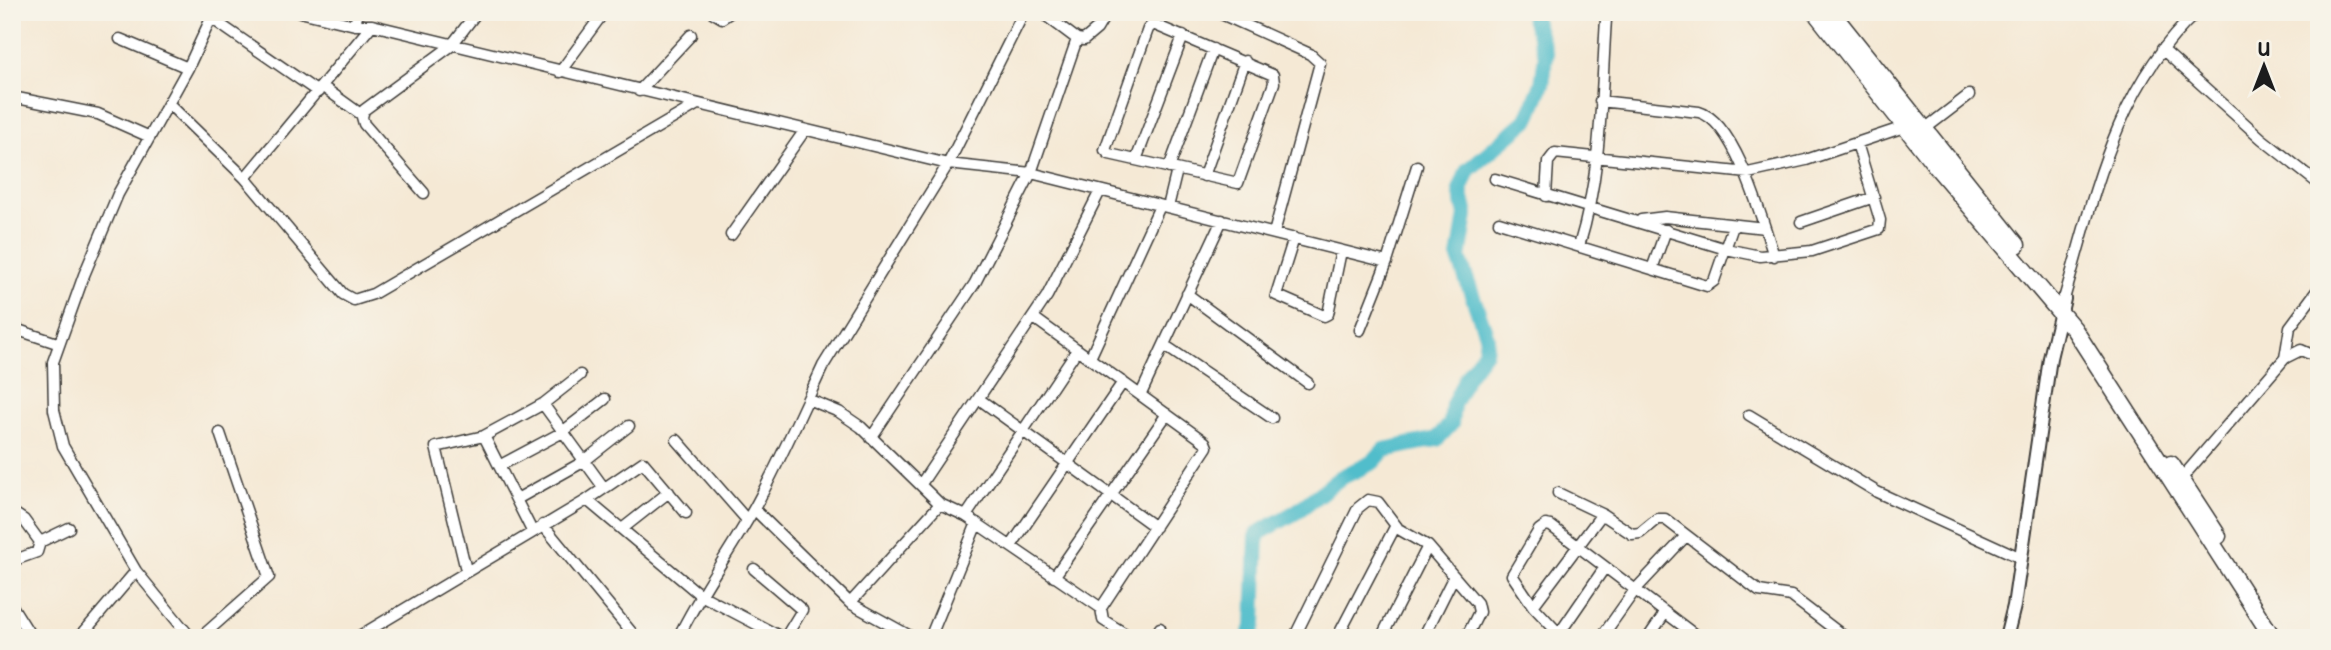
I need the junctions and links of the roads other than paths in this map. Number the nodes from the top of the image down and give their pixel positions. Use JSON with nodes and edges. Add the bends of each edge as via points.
{"nodes":[{"id":1,"x":300,"y":12,"type":"edge"},
{"id":2,"x":358,"y":12,"type":"edge"},
{"id":3,"x":477,"y":12,"type":"edge"},
{"id":4,"x":604,"y":12,"type":"edge"},
{"id":5,"x":712,"y":12,"type":"edge"},
{"id":6,"x":732,"y":12,"type":"edge"},
{"id":7,"x":1024,"y":12,"type":"edge"},
{"id":8,"x":1041,"y":12,"type":"edge"},
{"id":9,"x":1107,"y":12,"type":"edge"},
{"id":10,"x":1217,"y":12,"type":"edge"},
{"id":11,"x":1815,"y":12,"type":"edge"},
{"id":12,"x":1831,"y":12,"type":"edge"},
{"id":13,"x":2197,"y":12,"type":"edge"},
{"id":14,"x":320,"y":14,"type":"edge"},
{"id":15,"x":213,"y":15,"type":"edge"},
{"id":16,"x":1606,"y":19,"type":"dead end"},
{"id":17,"x":355,"y":25,"type":"junction"},
{"id":18,"x":372,"y":25,"type":"junction"},
{"id":19,"x":691,"y":35,"type":"dead end"},
{"id":20,"x":1184,"y":36,"type":"junction"},
{"id":21,"x":120,"y":39,"type":"dead end"},
{"id":22,"x":1077,"y":39,"type":"junction"},
{"id":23,"x":451,"y":47,"type":"junction"},
{"id":24,"x":1213,"y":49,"type":"junction"},
{"id":25,"x":2162,"y":49,"type":"junction"},
{"id":26,"x":1245,"y":61,"type":"junction"},
{"id":27,"x":188,"y":68,"type":"junction"},
{"id":28,"x":560,"y":72,"type":"junction"},
{"id":29,"x":320,"y":90,"type":"junction"},
{"id":30,"x":639,"y":91,"type":"junction"},
{"id":31,"x":1969,"y":94,"type":"dead end"},
{"id":32,"x":12,"y":97,"type":"edge"},
{"id":33,"x":1601,"y":101,"type":"junction"},
{"id":34,"x":169,"y":104,"type":"junction"},
{"id":35,"x":696,"y":104,"type":"junction"},
{"id":36,"x":362,"y":115,"type":"junction"},
{"id":37,"x":1914,"y":129,"type":"junction"},
{"id":38,"x":806,"y":130,"type":"junction"},
{"id":39,"x":150,"y":136,"type":"junction"},
{"id":40,"x":1857,"y":143,"type":"junction"},
{"id":41,"x":1598,"y":157,"type":"junction"},
{"id":42,"x":1136,"y":160,"type":"junction"},
{"id":43,"x":948,"y":164,"type":"junction"},
{"id":44,"x":1417,"y":166,"type":"dead end"},
{"id":45,"x":1173,"y":169,"type":"junction"},
{"id":46,"x":1031,"y":173,"type":"junction"},
{"id":47,"x":1748,"y":173,"type":"junction"},
{"id":48,"x":1204,"y":176,"type":"junction"},
{"id":49,"x":245,"y":178,"type":"junction"},
{"id":50,"x":1495,"y":179,"type":"dead end"},
{"id":51,"x":2319,"y":184,"type":"edge"},
{"id":52,"x":1100,"y":191,"type":"junction"},
{"id":53,"x":424,"y":193,"type":"dead end"},
{"id":54,"x":1546,"y":196,"type":"junction"},
{"id":55,"x":1874,"y":197,"type":"junction"},
{"id":56,"x":1164,"y":207,"type":"junction"},
{"id":57,"x":1591,"y":208,"type":"junction"},
{"id":58,"x":1222,"y":220,"type":"junction"},
{"id":59,"x":1637,"y":221,"type":"junction"},
{"id":60,"x":1499,"y":222,"type":"dead end"},
{"id":61,"x":1801,"y":222,"type":"dead end"},
{"id":62,"x":1733,"y":226,"type":"junction"},
{"id":63,"x":1765,"y":228,"type":"junction"},
{"id":64,"x":1665,"y":230,"type":"junction"},
{"id":65,"x":1274,"y":233,"type":"junction"},
{"id":66,"x":731,"y":235,"type":"dead end"},
{"id":67,"x":1294,"y":239,"type":"junction"},
{"id":68,"x":1579,"y":246,"type":"junction"},
{"id":69,"x":1726,"y":249,"type":"junction"},
{"id":70,"x":1341,"y":251,"type":"junction"},
{"id":71,"x":1774,"y":256,"type":"junction"},
{"id":72,"x":1387,"y":262,"type":"junction"},
{"id":73,"x":1652,"y":269,"type":"junction"},
{"id":74,"x":2319,"y":288,"type":"edge"},
{"id":75,"x":1187,"y":294,"type":"junction"},
{"id":76,"x":2062,"y":306,"type":"junction"},
{"id":77,"x":1034,"y":318,"type":"junction"},
{"id":78,"x":12,"y":328,"type":"edge"},
{"id":79,"x":1360,"y":330,"type":"dead end"},
{"id":80,"x":57,"y":343,"type":"junction"},
{"id":81,"x":1164,"y":345,"type":"junction"},
{"id":82,"x":1077,"y":350,"type":"junction"},
{"id":83,"x":1090,"y":358,"type":"junction"},
{"id":84,"x":2285,"y":358,"type":"junction"},
{"id":85,"x":2319,"y":358,"type":"edge"},
{"id":86,"x":580,"y":375,"type":"dead end"},
{"id":87,"x":1124,"y":382,"type":"junction"},
{"id":88,"x":1308,"y":383,"type":"dead end"},
{"id":89,"x":1141,"y":394,"type":"junction"},
{"id":90,"x":605,"y":399,"type":"dead end"},
{"id":91,"x":979,"y":399,"type":"junction"},
{"id":92,"x":810,"y":401,"type":"junction"},
{"id":93,"x":543,"y":404,"type":"junction"},
{"id":94,"x":1167,"y":414,"type":"junction"},
{"id":95,"x":1749,"y":415,"type":"dead end"},
{"id":96,"x":1272,"y":418,"type":"dead end"},
{"id":97,"x":629,"y":426,"type":"dead end"},
{"id":98,"x":1021,"y":432,"type":"junction"},
{"id":99,"x":220,"y":433,"type":"dead end"},
{"id":100,"x":561,"y":433,"type":"junction"},
{"id":101,"x":484,"y":436,"type":"junction"},
{"id":102,"x":872,"y":439,"type":"junction"},
{"id":103,"x":677,"y":440,"type":"dead end"},
{"id":104,"x":583,"y":462,"type":"junction"},
{"id":105,"x":1067,"y":464,"type":"junction"},
{"id":106,"x":499,"y":466,"type":"junction"},
{"id":107,"x":2177,"y":483,"type":"junction"},
{"id":108,"x":921,"y":484,"type":"junction"},
{"id":109,"x":604,"y":488,"type":"junction"},
{"id":110,"x":669,"y":492,"type":"junction"},
{"id":111,"x":1558,"y":493,"type":"dead end"},
{"id":112,"x":1111,"y":495,"type":"junction"},
{"id":113,"x":517,"y":499,"type":"junction"},
{"id":114,"x":587,"y":500,"type":"junction"},
{"id":115,"x":940,"y":504,"type":"junction"},
{"id":116,"x":754,"y":509,"type":"junction"},
{"id":117,"x":12,"y":512,"type":"edge"},
{"id":118,"x":686,"y":513,"type":"dead end"},
{"id":119,"x":1602,"y":514,"type":"junction"},
{"id":120,"x":966,"y":516,"type":"junction"},
{"id":121,"x":747,"y":520,"type":"junction"},
{"id":122,"x":976,"y":523,"type":"junction"},
{"id":123,"x":543,"y":525,"type":"junction"},
{"id":124,"x":1155,"y":527,"type":"junction"},
{"id":125,"x":1397,"y":527,"type":"junction"},
{"id":126,"x":69,"y":528,"type":"dead end"},
{"id":127,"x":622,"y":529,"type":"junction"},
{"id":128,"x":531,"y":531,"type":"junction"},
{"id":129,"x":1685,"y":537,"type":"junction"},
{"id":130,"x":40,"y":542,"type":"junction"},
{"id":131,"x":1577,"y":545,"type":"junction"},
{"id":132,"x":1011,"y":546,"type":"junction"},
{"id":133,"x":1428,"y":546,"type":"junction"},
{"id":134,"x":2021,"y":558,"type":"junction"},
{"id":135,"x":12,"y":561,"type":"edge"},
{"id":136,"x":1605,"y":567,"type":"junction"},
{"id":137,"x":754,"y":569,"type":"dead end"},
{"id":138,"x":466,"y":570,"type":"junction"},
{"id":139,"x":136,"y":571,"type":"junction"},
{"id":140,"x":1454,"y":576,"type":"junction"},
{"id":141,"x":1055,"y":577,"type":"junction"},
{"id":142,"x":1635,"y":590,"type":"junction"},
{"id":143,"x":699,"y":594,"type":"junction"},
{"id":144,"x":849,"y":603,"type":"junction"},
{"id":145,"x":12,"y":606,"type":"edge"},
{"id":146,"x":1533,"y":606,"type":"junction"},
{"id":147,"x":1101,"y":608,"type":"junction"},
{"id":148,"x":1665,"y":613,"type":"junction"},
{"id":149,"x":1160,"y":628,"type":"dead end"},
{"id":150,"x":908,"y":635,"type":"dead end"},
{"id":151,"x":1561,"y":636,"type":"edge"},
{"id":152,"x":32,"y":638,"type":"edge"},
{"id":153,"x":79,"y":638,"type":"edge"},
{"id":154,"x":191,"y":638,"type":"edge"},
{"id":155,"x":200,"y":638,"type":"edge"},
{"id":156,"x":356,"y":638,"type":"edge"},
{"id":157,"x":636,"y":638,"type":"edge"},
{"id":158,"x":678,"y":638,"type":"edge"},
{"id":159,"x":784,"y":638,"type":"edge"},
{"id":160,"x":930,"y":638,"type":"edge"},
{"id":161,"x":1132,"y":638,"type":"edge"},
{"id":162,"x":1154,"y":638,"type":"edge"},
{"id":163,"x":1294,"y":638,"type":"edge"},
{"id":164,"x":1337,"y":638,"type":"edge"},
{"id":165,"x":1381,"y":638,"type":"edge"},
{"id":166,"x":1423,"y":638,"type":"edge"},
{"id":167,"x":1466,"y":638,"type":"edge"},
{"id":168,"x":1601,"y":638,"type":"edge"},
{"id":169,"x":1648,"y":638,"type":"edge"},
{"id":170,"x":1699,"y":638,"type":"edge"},
{"id":171,"x":1730,"y":638,"type":"edge"},
{"id":172,"x":1760,"y":638,"type":"edge"},
{"id":173,"x":1846,"y":638,"type":"edge"},
{"id":174,"x":2006,"y":638,"type":"edge"},
{"id":175,"x":2273,"y":638,"type":"edge"},
{"id":176,"x":2285,"y":638,"type":"edge"}],
"edges":[{"from":1,"to":14,"type":"street"},
{"from":2,"to":17,"type":"street"},
{"from":3,"to":23,"type":"street"},
{"from":4,"to":28,"type":"street"},
{"from":5,"to":6,"type":"street","via":[[722,18]]},
{"from":7,"to":43,"type":"street"},
{"from":8,"to":22,"type":"street"},
{"from":9,"to":22,"type":"street","via":[[1089,38]]},
{"from":10,"to":65,"type":"street","via":[[1310,54],[1320,63]]},
{"from":11,"to":37,"type":"highway"},
{"from":12,"to":37,"type":"highway"},
{"from":13,"to":25,"type":"street"},
{"from":14,"to":17,"type":"street"},
{"from":15,"to":27,"type":"street"},
{"from":15,"to":29,"type":"street"},
{"from":16,"to":33,"type":"street"},
{"from":17,"to":18,"type":"street"},
{"from":18,"to":23,"type":"street"},
{"from":18,"to":29,"type":"street"},
{"from":19,"to":30,"type":"street"},
{"from":20,"to":24,"type":"street"},
{"from":20,"to":42,"type":"street"},
{"from":20,"to":42,"type":"street","via":[[1158,25],[1148,30],[1105,147],[1109,154]]},
{"from":21,"to":27,"type":"street"},
{"from":22,"to":46,"type":"street"},
{"from":23,"to":28,"type":"street"},
{"from":23,"to":36,"type":"street"},
{"from":24,"to":26,"type":"street"},
{"from":24,"to":45,"type":"street"},
{"from":25,"to":51,"type":"street"},
{"from":25,"to":76,"type":"street","via":[[2107,151]]},
{"from":26,"to":48,"type":"street"},
{"from":26,"to":48,"type":"street","via":[[1274,79],[1242,177],[1233,183]]},
{"from":27,"to":34,"type":"street"},
{"from":28,"to":30,"type":"street"},
{"from":29,"to":36,"type":"street"},
{"from":29,"to":49,"type":"street"},
{"from":30,"to":35,"type":"street"},
{"from":31,"to":37,"type":"street"},
{"from":32,"to":39,"type":"street","via":[[98,114]]},
{"from":33,"to":41,"type":"street"},
{"from":33,"to":47,"type":"street","via":[[1706,114]]},
{"from":34,"to":39,"type":"street"},
{"from":34,"to":49,"type":"street"},
{"from":35,"to":38,"type":"street"},
{"from":35,"to":49,"type":"street","via":[[359,300],[343,294]]},
{"from":36,"to":53,"type":"street","via":[[364,124]]},
{"from":37,"to":40,"type":"street"},
{"from":37,"to":76,"type":"highway"},
{"from":38,"to":43,"type":"street"},
{"from":38,"to":66,"type":"street"},
{"from":39,"to":80,"type":"street","via":[[118,194]]},
{"from":40,"to":47,"type":"street"},
{"from":40,"to":55,"type":"street"},
{"from":41,"to":47,"type":"street"},
{"from":41,"to":54,"type":"street","via":[[1553,154],[1548,162]]},
{"from":41,"to":57,"type":"street"},
{"from":42,"to":45,"type":"street"},
{"from":43,"to":46,"type":"street"},
{"from":43,"to":92,"type":"street","via":[[823,366]]},
{"from":44,"to":72,"type":"street"},
{"from":45,"to":48,"type":"street"},
{"from":45,"to":56,"type":"street"},
{"from":46,"to":52,"type":"street"},
{"from":46,"to":102,"type":"street","via":[[968,296]]},
{"from":47,"to":63,"type":"street"},
{"from":50,"to":54,"type":"street"},
{"from":52,"to":56,"type":"street"},
{"from":52,"to":77,"type":"street"},
{"from":54,"to":57,"type":"street"},
{"from":55,"to":61,"type":"street"},
{"from":55,"to":71,"type":"street","via":[[1881,224],[1876,231],[1812,251]]},
{"from":56,"to":58,"type":"street"},
{"from":56,"to":83,"type":"street"},
{"from":57,"to":59,"type":"street"},
{"from":57,"to":68,"type":"street"},
{"from":58,"to":65,"type":"street"},
{"from":58,"to":75,"type":"street"},
{"from":59,"to":62,"type":"street","via":[[1665,217]]},
{"from":59,"to":64,"type":"street"},
{"from":60,"to":68,"type":"street"},
{"from":62,"to":63,"type":"street"},
{"from":62,"to":69,"type":"street"},
{"from":63,"to":71,"type":"street"},
{"from":64,"to":69,"type":"street"},
{"from":64,"to":73,"type":"street"},
{"from":65,"to":67,"type":"street"},
{"from":67,"to":70,"type":"street"},
{"from":67,"to":70,"type":"street","via":[[1276,295],[1324,316]]},
{"from":68,"to":73,"type":"street"},
{"from":69,"to":71,"type":"street"},
{"from":69,"to":73,"type":"street","via":[[1710,285]]},
{"from":70,"to":72,"type":"street"},
{"from":72,"to":79,"type":"street"},
{"from":74,"to":84,"type":"street","via":[[2290,327]]},
{"from":75,"to":81,"type":"street"},
{"from":75,"to":88,"type":"street"},
{"from":76,"to":107,"type":"highway"},
{"from":76,"to":134,"type":"street"},
{"from":77,"to":82,"type":"street"},
{"from":77,"to":91,"type":"street"},
{"from":78,"to":80,"type":"street"},
{"from":80,"to":139,"type":"street","via":[[54,410],[63,446]]},
{"from":81,"to":89,"type":"street"},
{"from":81,"to":96,"type":"street"},
{"from":82,"to":83,"type":"street"},
{"from":82,"to":98,"type":"street"},
{"from":83,"to":87,"type":"street"},
{"from":84,"to":85,"type":"street","via":[[2301,350]]},
{"from":84,"to":107,"type":"street"},
{"from":86,"to":93,"type":"street"},
{"from":87,"to":89,"type":"street"},
{"from":87,"to":105,"type":"street"},
{"from":89,"to":94,"type":"street"},
{"from":90,"to":100,"type":"street"},
{"from":91,"to":98,"type":"street"},
{"from":91,"to":108,"type":"street"},
{"from":92,"to":102,"type":"street","via":[[844,415]]},
{"from":92,"to":116,"type":"street"},
{"from":93,"to":100,"type":"street"},
{"from":93,"to":101,"type":"street"},
{"from":94,"to":112,"type":"street"},
{"from":94,"to":124,"type":"street","via":[[1205,442],[1207,450]]},
{"from":95,"to":134,"type":"street","via":[[1867,487]]},
{"from":97,"to":104,"type":"street"},
{"from":98,"to":105,"type":"street"},
{"from":98,"to":120,"type":"street"},
{"from":99,"to":155,"type":"street","via":[[269,574]]},
{"from":100,"to":104,"type":"street"},
{"from":100,"to":106,"type":"street"},
{"from":101,"to":106,"type":"street"},
{"from":101,"to":138,"type":"street","via":[[440,444],[436,449]]},
{"from":102,"to":108,"type":"street"},
{"from":103,"to":121,"type":"street"},
{"from":104,"to":109,"type":"street"},
{"from":104,"to":113,"type":"street"},
{"from":105,"to":112,"type":"street"},
{"from":105,"to":132,"type":"street"},
{"from":106,"to":113,"type":"street"},
{"from":107,"to":175,"type":"highway"},
{"from":107,"to":176,"type":"highway"},
{"from":108,"to":115,"type":"street"},
{"from":109,"to":110,"type":"street","via":[[643,462]]},
{"from":109,"to":114,"type":"street"},
{"from":110,"to":118,"type":"street"},
{"from":110,"to":127,"type":"street"},
{"from":111,"to":119,"type":"street"},
{"from":112,"to":124,"type":"street"},
{"from":112,"to":141,"type":"street"},
{"from":113,"to":128,"type":"street"},
{"from":114,"to":123,"type":"street"},
{"from":114,"to":127,"type":"street"},
{"from":115,"to":120,"type":"street"},
{"from":115,"to":144,"type":"street"},
{"from":116,"to":121,"type":"street"},
{"from":116,"to":144,"type":"street"},
{"from":117,"to":130,"type":"street"},
{"from":119,"to":129,"type":"street","via":[[1636,535],[1661,518]]},
{"from":119,"to":131,"type":"street"},
{"from":120,"to":122,"type":"street"},
{"from":121,"to":143,"type":"street"},
{"from":122,"to":132,"type":"street"},
{"from":122,"to":160,"type":"street"},
{"from":123,"to":128,"type":"street"},
{"from":123,"to":157,"type":"street"},
{"from":124,"to":147,"type":"street"},
{"from":125,"to":133,"type":"street"},
{"from":125,"to":163,"type":"street","via":[[1378,502],[1368,500],[1359,508]]},
{"from":125,"to":164,"type":"street"},
{"from":126,"to":130,"type":"street"},
{"from":127,"to":143,"type":"street"},
{"from":128,"to":138,"type":"street"},
{"from":129,"to":142,"type":"street"},
{"from":129,"to":173,"type":"street","via":[[1759,590],[1791,596]]},
{"from":130,"to":135,"type":"street","via":[[37,552]]},
{"from":131,"to":136,"type":"street"},
{"from":131,"to":146,"type":"street"},
{"from":131,"to":146,"type":"street","via":[[1551,526],[1539,530],[1512,575]]},
{"from":132,"to":141,"type":"street"},
{"from":133,"to":140,"type":"street"},
{"from":133,"to":165,"type":"street"},
{"from":134,"to":174,"type":"street"},
{"from":136,"to":142,"type":"street"},
{"from":136,"to":151,"type":"street"},
{"from":137,"to":159,"type":"street","via":[[802,610]]},
{"from":138,"to":156,"type":"street"},
{"from":139,"to":153,"type":"street"},
{"from":139,"to":154,"type":"street"},
{"from":140,"to":166,"type":"street"},
{"from":140,"to":167,"type":"street","via":[[1479,607]]},
{"from":141,"to":147,"type":"street"},
{"from":142,"to":148,"type":"street"},
{"from":142,"to":168,"type":"street"},
{"from":143,"to":158,"type":"street"},
{"from":143,"to":159,"type":"street"},
{"from":144,"to":150,"type":"street"},
{"from":145,"to":152,"type":"street"},
{"from":146,"to":151,"type":"street"},
{"from":147,"to":161,"type":"street","via":[[1103,620]]},
{"from":148,"to":169,"type":"street"},
{"from":148,"to":170,"type":"street"},
{"from":149,"to":162,"type":"street"},
{"from":171,"to":172,"type":"street"}]}
